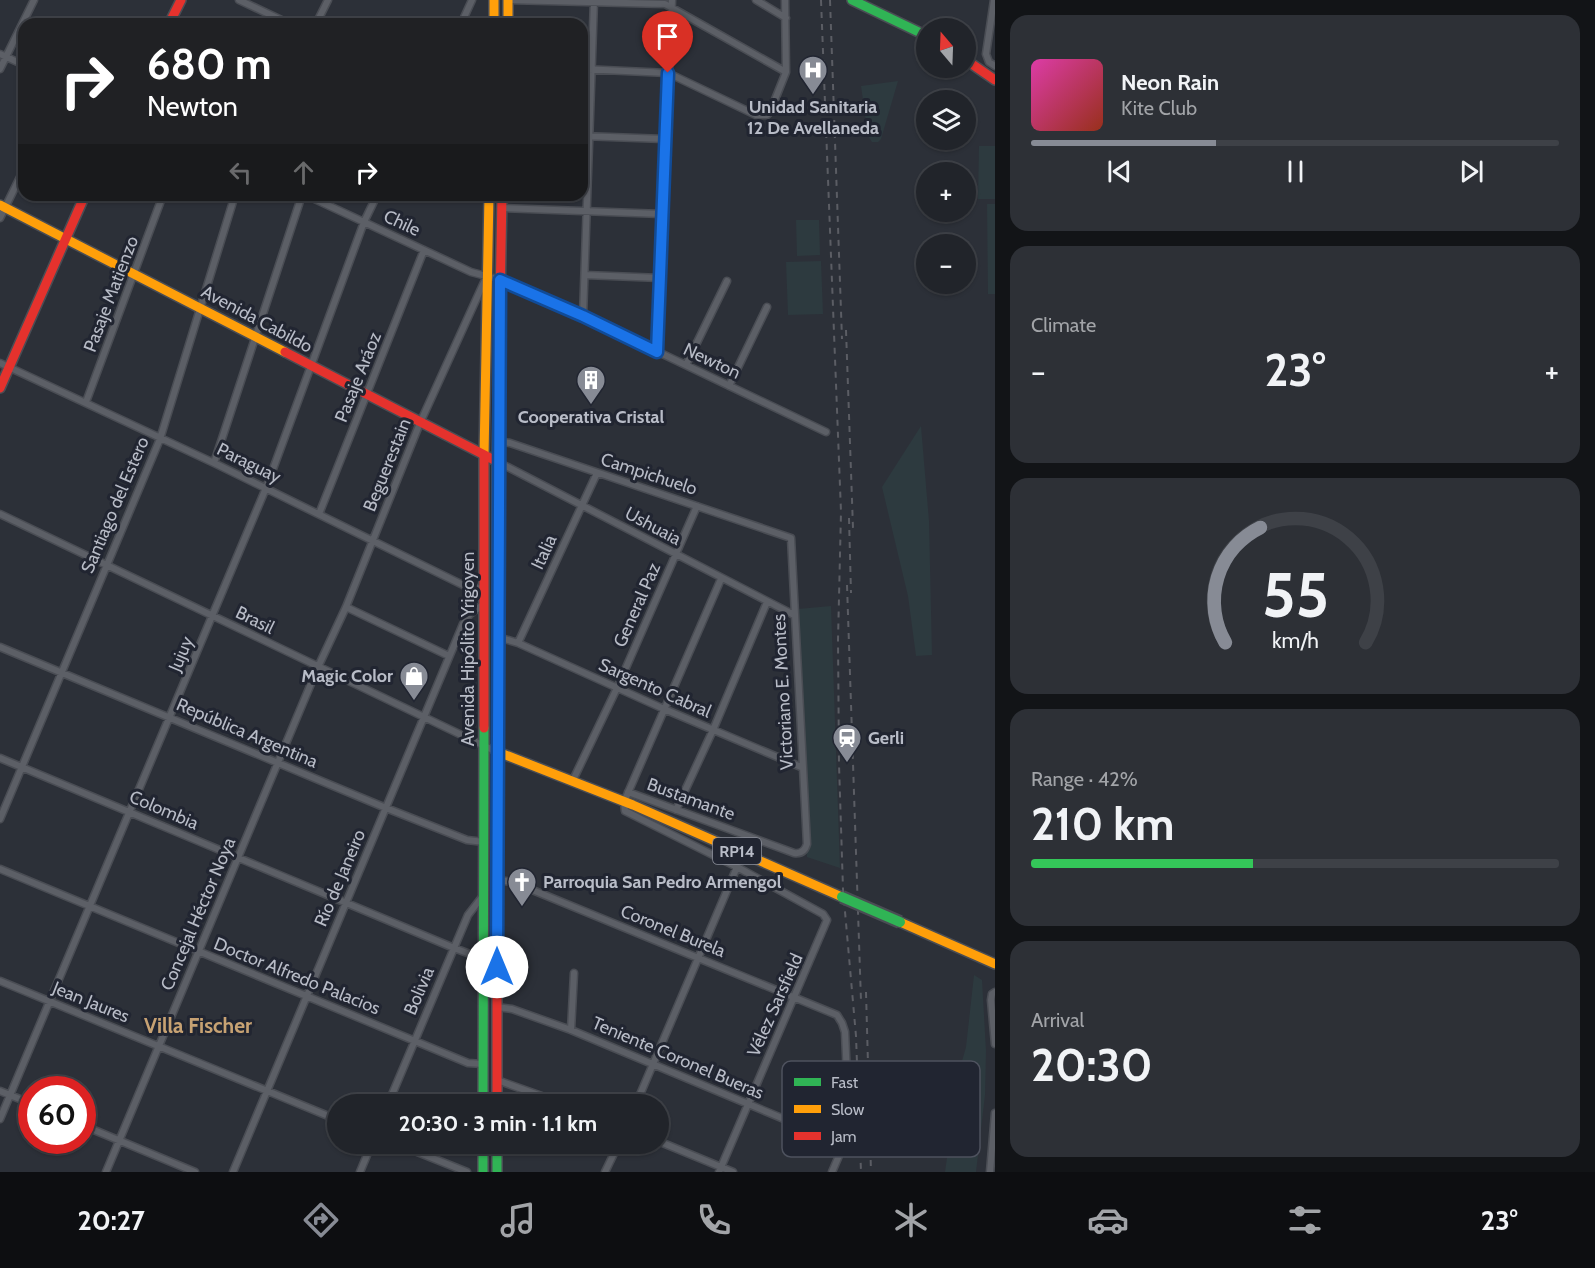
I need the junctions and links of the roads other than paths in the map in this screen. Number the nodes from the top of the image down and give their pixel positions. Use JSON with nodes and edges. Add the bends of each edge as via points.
{"nodes":[{"id":1,"x":34,"y":0,"type":"edge"},
{"id":2,"x":181,"y":0,"type":"edge"},
{"id":3,"x":239,"y":0,"type":"edge"},
{"id":4,"x":328,"y":0,"type":"edge"},
{"id":5,"x":472,"y":0,"type":"edge"},
{"id":6,"x":494,"y":0,"type":"edge"},
{"id":7,"x":508,"y":0,"type":"edge"},
{"id":8,"x":756,"y":0,"type":"edge"},
{"id":9,"x":785,"y":0,"type":"edge"},
{"id":10,"x":852,"y":0,"type":"edge"},
{"id":11,"x":994,"y":0,"type":"edge"},
{"id":12,"x":594,"y":1,"type":"edge"},
{"id":13,"x":672,"y":3,"type":"edge"},
{"id":14,"x":24,"y":18,"type":"edge"},
{"id":15,"x":172,"y":18,"type":"edge"},
{"id":16,"x":277,"y":18,"type":"edge"},
{"id":17,"x":319,"y":18,"type":"edge"},
{"id":18,"x":463,"y":18,"type":"edge"},
{"id":19,"x":494,"y":18,"type":"edge"},
{"id":20,"x":508,"y":18,"type":"edge"},
{"id":21,"x":786,"y":18,"type":"junction"},
{"id":22,"x":18,"y":28,"type":"edge"},
{"id":23,"x":916,"y":31,"type":"edge"},
{"id":24,"x":3,"y":55,"type":"edge"},
{"id":25,"x":18,"y":62,"type":"edge"},
{"id":26,"x":995,"y":66,"type":"edge"},
{"id":27,"x":976,"y":67,"type":"edge"},
{"id":28,"x":0,"y":69,"type":"edge"},
{"id":29,"x":588,"y":70,"type":"edge"},
{"id":30,"x":592,"y":70,"type":"junction"},
{"id":31,"x":786,"y":72,"type":"junction"},
{"id":32,"x":668,"y":73,"type":"junction"},
{"id":33,"x":995,"y":80,"type":"edge"},
{"id":34,"x":590,"y":136,"type":"junction"},
{"id":35,"x":665,"y":140,"type":"junction"},
{"id":36,"x":18,"y":180,"type":"edge"},
{"id":37,"x":82,"y":201,"type":"edge"},
{"id":38,"x":161,"y":201,"type":"edge"},
{"id":39,"x":233,"y":201,"type":"edge"},
{"id":40,"x":302,"y":201,"type":"edge"},
{"id":41,"x":317,"y":201,"type":"edge"},
{"id":42,"x":374,"y":201,"type":"edge"},
{"id":43,"x":489,"y":201,"type":"edge"},
{"id":44,"x":502,"y":201,"type":"edge"},
{"id":45,"x":502,"y":208,"type":"junction"},
{"id":46,"x":2,"y":210,"type":"edge"},
{"id":47,"x":588,"y":211,"type":"junction"},
{"id":48,"x":662,"y":214,"type":"junction"},
{"id":49,"x":364,"y":222,"type":"junction"},
{"id":50,"x":64,"y":238,"type":"junction"},
{"id":51,"x":424,"y":250,"type":"junction"},
{"id":52,"x":134,"y":274,"type":"junction"},
{"id":53,"x":585,"y":275,"type":"junction"},
{"id":54,"x":486,"y":276,"type":"junction"},
{"id":55,"x":661,"y":278,"type":"junction"},
{"id":56,"x":500,"y":280,"type":"junction"},
{"id":57,"x":727,"y":281,"type":"dead end"},
{"id":58,"x":767,"y":307,"type":"dead end"},
{"id":59,"x":199,"y":308,"type":"junction"},
{"id":60,"x":583,"y":316,"type":"junction"},
{"id":61,"x":255,"y":338,"type":"junction"},
{"id":62,"x":657,"y":352,"type":"junction"},
{"id":63,"x":5,"y":365,"type":"edge"},
{"id":64,"x":310,"y":365,"type":"junction"},
{"id":65,"x":686,"y":365,"type":"junction"},
{"id":66,"x":729,"y":386,"type":"junction"},
{"id":67,"x":0,"y":388,"type":"edge"},
{"id":68,"x":367,"y":395,"type":"junction"},
{"id":69,"x":86,"y":402,"type":"junction"},
{"id":70,"x":420,"y":423,"type":"junction"},
{"id":71,"x":826,"y":432,"type":"dead end"},
{"id":72,"x":160,"y":439,"type":"junction"},
{"id":73,"x":498,"y":441,"type":"junction"},
{"id":74,"x":485,"y":456,"type":"junction"},
{"id":75,"x":498,"y":462,"type":"junction"},
{"id":76,"x":214,"y":463,"type":"junction"},
{"id":77,"x":597,"y":473,"type":"junction"},
{"id":78,"x":266,"y":488,"type":"junction"},
{"id":79,"x":583,"y":506,"type":"junction"},
{"id":80,"x":697,"y":506,"type":"junction"},
{"id":81,"x":319,"y":514,"type":"junction"},
{"id":82,"x":2,"y":515,"type":"edge"},
{"id":83,"x":0,"y":523,"type":"edge"},
{"id":84,"x":791,"y":538,"type":"joint"},
{"id":85,"x":372,"y":540,"type":"junction"},
{"id":86,"x":676,"y":555,"type":"junction"},
{"id":87,"x":107,"y":564,"type":"junction"},
{"id":88,"x":721,"y":579,"type":"junction"},
{"id":89,"x":485,"y":589,"type":"junction"},
{"id":90,"x":767,"y":602,"type":"junction"},
{"id":91,"x":485,"y":604,"type":"junction"},
{"id":92,"x":346,"y":607,"type":"junction"},
{"id":93,"x":794,"y":615,"type":"junction"},
{"id":94,"x":213,"y":616,"type":"junction"},
{"id":95,"x":498,"y":637,"type":"junction"},
{"id":96,"x":518,"y":643,"type":"junction"},
{"id":97,"x":0,"y":647,"type":"edge"},
{"id":98,"x":449,"y":656,"type":"junction"},
{"id":99,"x":318,"y":667,"type":"junction"},
{"id":100,"x":62,"y":672,"type":"junction"},
{"id":101,"x":617,"y":688,"type":"junction"},
{"id":102,"x":664,"y":709,"type":"junction"},
{"id":103,"x":171,"y":717,"type":"junction"},
{"id":104,"x":424,"y":718,"type":"junction"},
{"id":105,"x":713,"y":730,"type":"junction"},
{"id":106,"x":485,"y":747,"type":"junction"},
{"id":107,"x":498,"y":752,"type":"junction"},
{"id":108,"x":0,"y":758,"type":"edge"},
{"id":109,"x":278,"y":762,"type":"junction"},
{"id":110,"x":21,"y":767,"type":"junction"},
{"id":111,"x":801,"y":767,"type":"junction"},
{"id":112,"x":573,"y":780,"type":"junction"},
{"id":113,"x":626,"y":797,"type":"junction"},
{"id":114,"x":386,"y":808,"type":"junction"},
{"id":115,"x":676,"y":810,"type":"junction"},
{"id":116,"x":129,"y":812,"type":"junction"},
{"id":117,"x":0,"y":819,"type":"edge"},
{"id":118,"x":484,"y":842,"type":"junction"},
{"id":119,"x":807,"y":844,"type":"joint"},
{"id":120,"x":238,"y":857,"type":"junction"},
{"id":121,"x":738,"y":867,"type":"junction"},
{"id":122,"x":0,"y":869,"type":"edge"},
{"id":123,"x":497,"y":880,"type":"junction"},
{"id":124,"x":484,"y":894,"type":"junction"},
{"id":125,"x":346,"y":903,"type":"junction"},
{"id":126,"x":90,"y":906,"type":"junction"},
{"id":127,"x":454,"y":948,"type":"junction"},
{"id":128,"x":198,"y":952,"type":"junction"},
{"id":129,"x":484,"y":956,"type":"junction"},
{"id":130,"x":698,"y":957,"type":"junction"},
{"id":131,"x":991,"y":962,"type":"edge"},
{"id":132,"x":574,"y":973,"type":"dead end"},
{"id":133,"x":0,"y":981,"type":"edge"},
{"id":134,"x":995,"y":992,"type":"edge"},
{"id":135,"x":307,"y":996,"type":"junction"},
{"id":136,"x":795,"y":997,"type":"junction"},
{"id":137,"x":49,"y":1002,"type":"junction"},
{"id":138,"x":497,"y":1007,"type":"junction"},
{"id":139,"x":571,"y":1030,"type":"junction"},
{"id":140,"x":414,"y":1041,"type":"junction"},
{"id":141,"x":995,"y":1044,"type":"edge"},
{"id":142,"x":159,"y":1046,"type":"junction"},
{"id":143,"x":846,"y":1061,"type":"edge"},
{"id":144,"x":654,"y":1063,"type":"junction"},
{"id":145,"x":483,"y":1064,"type":"junction"},
{"id":146,"x":497,"y":1080,"type":"junction"},
{"id":147,"x":0,"y":1090,"type":"edge"},
{"id":148,"x":267,"y":1092,"type":"junction"},
{"id":149,"x":392,"y":1094,"type":"edge"},
{"id":150,"x":483,"y":1094,"type":"edge"},
{"id":151,"x":497,"y":1094,"type":"edge"},
{"id":152,"x":536,"y":1094,"type":"edge"},
{"id":153,"x":640,"y":1094,"type":"edge"},
{"id":154,"x":10,"y":1095,"type":"junction"},
{"id":155,"x":18,"y":1098,"type":"edge"},
{"id":156,"x":748,"y":1103,"type":"junction"},
{"id":157,"x":995,"y":1113,"type":"edge"},
{"id":158,"x":327,"y":1116,"type":"edge"},
{"id":159,"x":782,"y":1118,"type":"edge"},
{"id":160,"x":0,"y":1119,"type":"edge"},
{"id":161,"x":96,"y":1131,"type":"edge"},
{"id":162,"x":119,"y":1140,"type":"junction"},
{"id":163,"x":669,"y":1147,"type":"edge"},
{"id":164,"x":367,"y":1154,"type":"edge"},
{"id":165,"x":422,"y":1154,"type":"edge"},
{"id":166,"x":483,"y":1154,"type":"edge"},
{"id":167,"x":497,"y":1154,"type":"edge"},
{"id":168,"x":613,"y":1154,"type":"edge"},
{"id":169,"x":838,"y":1157,"type":"edge"},
{"id":170,"x":720,"y":1169,"type":"edge"},
{"id":171,"x":106,"y":1172,"type":"edge"},
{"id":172,"x":195,"y":1172,"type":"edge"},
{"id":173,"x":233,"y":1172,"type":"edge"},
{"id":174,"x":360,"y":1172,"type":"edge"},
{"id":175,"x":466,"y":1172,"type":"edge"},
{"id":176,"x":483,"y":1172,"type":"edge"},
{"id":177,"x":497,"y":1172,"type":"edge"},
{"id":178,"x":605,"y":1172,"type":"edge"},
{"id":179,"x":733,"y":1172,"type":"edge"},
{"id":180,"x":832,"y":1172,"type":"edge"},
{"id":181,"x":990,"y":1172,"type":"edge"}],
"edges":[{"from":1,"to":14,"type":"street"},
{"from":2,"to":15,"type":"main road"},
{"from":3,"to":16,"type":"street"},
{"from":4,"to":17,"type":"street"},
{"from":5,"to":18,"type":"street"},
{"from":6,"to":19,"type":"main road"},
{"from":7,"to":12,"type":"street"},
{"from":7,"to":20,"type":"main road"},
{"from":8,"to":21,"type":"street"},
{"from":9,"to":21,"type":"street"},
{"from":10,"to":23,"type":"main road"},
{"from":11,"to":26,"type":"street","via":[[987,58]]},
{"from":12,"to":13,"type":"street"},
{"from":12,"to":30,"type":"street"},
{"from":13,"to":31,"type":"street"},
{"from":13,"to":32,"type":"street"},
{"from":21,"to":31,"type":"street"},
{"from":22,"to":24,"type":"street"},
{"from":24,"to":25,"type":"street"},
{"from":24,"to":28,"type":"street"},
{"from":27,"to":33,"type":"main road"},
{"from":29,"to":30,"type":"street"},
{"from":30,"to":32,"type":"street"},
{"from":30,"to":34,"type":"street"},
{"from":31,"to":32,"type":"street","via":[[770,112],[762,117]]},
{"from":32,"to":35,"type":"street"},
{"from":34,"to":35,"type":"street"},
{"from":34,"to":47,"type":"street"},
{"from":35,"to":48,"type":"street"},
{"from":36,"to":46,"type":"street"},
{"from":37,"to":50,"type":"main road"},
{"from":38,"to":52,"type":"street","name":"Pasaje Matienzo"},
{"from":39,"to":59,"type":"street","name":"Santiago del Estero"},
{"from":40,"to":61,"type":"street"},
{"from":41,"to":49,"type":"street","name":"Chile"},
{"from":42,"to":49,"type":"street","name":"Jujuy"},
{"from":43,"to":54,"type":"main road","name":"Avenida Hipólito Yrigoyen"},
{"from":44,"to":45,"type":"main road","name":"Avenida Hipólito Yrigoyen"},
{"from":45,"to":47,"type":"street"},
{"from":45,"to":56,"type":"main road","name":"Avenida Hipólito Yrigoyen"},
{"from":46,"to":50,"type":"main road","name":"Avenida Cabildo"},
{"from":47,"to":48,"type":"street"},
{"from":47,"to":53,"type":"street"},
{"from":48,"to":55,"type":"street"},
{"from":49,"to":51,"type":"street","name":"Chile"},
{"from":49,"to":64,"type":"street","name":"Jujuy"},
{"from":50,"to":52,"type":"main road","name":"Avenida Cabildo"},
{"from":50,"to":63,"type":"main road"},
{"from":51,"to":54,"type":"street","name":"Chile"},
{"from":51,"to":68,"type":"street","name":"Pasaje Aráoz"},
{"from":52,"to":59,"type":"main road","name":"Avenida Cabildo"},
{"from":52,"to":69,"type":"street","name":"Pasaje Matienzo"},
{"from":53,"to":55,"type":"street"},
{"from":53,"to":60,"type":"street"},
{"from":54,"to":56,"type":"street","name":"Newton"},
{"from":54,"to":70,"type":"street","name":"Beguerestain"},
{"from":54,"to":74,"type":"main road","name":"Avenida Hipólito Yrigoyen"},
{"from":55,"to":62,"type":"street"},
{"from":56,"to":60,"type":"street","name":"Newton"},
{"from":56,"to":73,"type":"main road","name":"Avenida Hipólito Yrigoyen"},
{"from":57,"to":65,"type":"street"},
{"from":58,"to":66,"type":"street"},
{"from":59,"to":61,"type":"main road","name":"Avenida Cabildo"},
{"from":59,"to":72,"type":"street","name":"Santiago del Estero"},
{"from":60,"to":62,"type":"street","name":"Newton"},
{"from":61,"to":64,"type":"main road","name":"Avenida Cabildo"},
{"from":61,"to":76,"type":"street"},
{"from":62,"to":65,"type":"street","name":"Newton"},
{"from":63,"to":67,"type":"main road"},
{"from":63,"to":69,"type":"street","name":"Paraguay"},
{"from":64,"to":68,"type":"main road","name":"Avenida Cabildo"},
{"from":64,"to":78,"type":"street","name":"Jujuy"},
{"from":65,"to":66,"type":"street","name":"Newton"},
{"from":66,"to":71,"type":"street","name":"Newton"},
{"from":68,"to":70,"type":"main road","name":"Avenida Cabildo"},
{"from":68,"to":81,"type":"street","name":"Pasaje Aráoz"},
{"from":69,"to":72,"type":"street","name":"Paraguay"},
{"from":70,"to":74,"type":"main road","name":"Avenida Cabildo"},
{"from":70,"to":85,"type":"street","name":"Beguerestain"},
{"from":72,"to":76,"type":"street","name":"Paraguay"},
{"from":72,"to":87,"type":"street","name":"Santiago del Estero"},
{"from":73,"to":75,"type":"main road","name":"Avenida Hipólito Yrigoyen"},
{"from":73,"to":77,"type":"street","name":"Campichuelo"},
{"from":74,"to":75,"type":"main road","name":"Avenida Cabildo"},
{"from":74,"to":89,"type":"main road","name":"Avenida Hipólito Yrigoyen"},
{"from":75,"to":79,"type":"street","name":"Ushuaia"},
{"from":75,"to":95,"type":"main road","name":"Avenida Hipólito Yrigoyen"},
{"from":76,"to":78,"type":"street","name":"Paraguay"},
{"from":77,"to":79,"type":"street","name":"Italia"},
{"from":77,"to":80,"type":"street","name":"Campichuelo"},
{"from":78,"to":81,"type":"street","name":"Paraguay"},
{"from":78,"to":94,"type":"street","name":"Jujuy"},
{"from":79,"to":86,"type":"street","name":"Ushuaia"},
{"from":79,"to":96,"type":"street","name":"Italia"},
{"from":80,"to":84,"type":"street","name":"Campichuelo"},
{"from":80,"to":86,"type":"street","name":"General Paz"},
{"from":81,"to":85,"type":"street","name":"Paraguay"},
{"from":82,"to":83,"type":"street"},
{"from":82,"to":87,"type":"street","name":"Brasil"},
{"from":84,"to":93,"type":"street","name":"Victoriano E. Montes"},
{"from":85,"to":89,"type":"street","name":"Paraguay","via":[[467,587]]},
{"from":85,"to":92,"type":"street","name":"Beguerestain"},
{"from":86,"to":88,"type":"street","name":"Ushuaia"},
{"from":86,"to":101,"type":"street","name":"General Paz"},
{"from":87,"to":94,"type":"street","name":"Brasil"},
{"from":87,"to":100,"type":"street","name":"Santiago del Estero"},
{"from":88,"to":90,"type":"street","name":"Ushuaia"},
{"from":88,"to":102,"type":"street"},
{"from":89,"to":91,"type":"main road","name":"Avenida Hipólito Yrigoyen"},
{"from":90,"to":93,"type":"street","name":"Ushuaia"},
{"from":90,"to":105,"type":"street"},
{"from":91,"to":98,"type":"street","name":"Río de Janeiro","via":[[463,624]]},
{"from":91,"to":106,"type":"main road","name":"Avenida Hipólito Yrigoyen"},
{"from":92,"to":98,"type":"street"},
{"from":92,"to":99,"type":"street","name":"Beguerestain"},
{"from":93,"to":111,"type":"street","name":"Victoriano E. Montes"},
{"from":94,"to":99,"type":"street","name":"Brasil"},
{"from":94,"to":103,"type":"street","name":"Jujuy"},
{"from":95,"to":96,"type":"street","name":"Sargento Cabral"},
{"from":95,"to":107,"type":"main road","name":"Avenida Hipólito Yrigoyen"},
{"from":96,"to":101,"type":"street","name":"Sargento Cabral"},
{"from":97,"to":100,"type":"street","name":"República Argentina"},
{"from":98,"to":104,"type":"street","name":"Río de Janeiro"},
{"from":99,"to":104,"type":"street","name":"Brasil"},
{"from":99,"to":109,"type":"street","name":"Concejal Héctor Noya"},
{"from":100,"to":103,"type":"street","name":"República Argentina"},
{"from":100,"to":110,"type":"street","name":"Santiago del Estero"},
{"from":101,"to":102,"type":"street","name":"Sargento Cabral"},
{"from":101,"to":112,"type":"street","name":"General Paz"},
{"from":102,"to":105,"type":"street","name":"Sargento Cabral"},
{"from":102,"to":113,"type":"street"},
{"from":103,"to":109,"type":"street","name":"República Argentina"},
{"from":103,"to":116,"type":"street","name":"Jujuy"},
{"from":104,"to":106,"type":"street","name":"Brasil"},
{"from":104,"to":114,"type":"street","name":"Río de Janeiro"},
{"from":105,"to":111,"type":"street","name":"Sargento Cabral"},
{"from":105,"to":115,"type":"street"},
{"from":106,"to":107,"type":"street","name":"Brasil"},
{"from":106,"to":118,"type":"main road","name":"Avenida Hipólito Yrigoyen"},
{"from":107,"to":112,"type":"main road","number":"RP14"},
{"from":107,"to":123,"type":"main road","name":"Avenida Hipólito Yrigoyen"},
{"from":108,"to":110,"type":"street","name":"Colombia"},
{"from":109,"to":114,"type":"street","name":"República Argentina"},
{"from":109,"to":120,"type":"street","name":"Concejal Héctor Noya"},
{"from":110,"to":116,"type":"street","name":"Colombia"},
{"from":110,"to":117,"type":"street","name":"Santiago del Estero"},
{"from":111,"to":119,"type":"street","name":"Victoriano E. Montes"},
{"from":112,"to":113,"type":"main road","number":"RP14"},
{"from":113,"to":115,"type":"street","name":"Bustamante"},
{"from":113,"to":121,"type":"street","via":[[625,811]]},
{"from":113,"to":131,"type":"main road","number":"RP14","bridge":true},
{"from":114,"to":118,"type":"street","name":"República Argentina","via":[[467,840]]},
{"from":114,"to":125,"type":"street","name":"Río de Janeiro"},
{"from":115,"to":119,"type":"street","name":"Bustamante","via":[[794,853],[802,852]]},
{"from":116,"to":120,"type":"street","name":"Colombia"},
{"from":116,"to":126,"type":"street","name":"Jujuy"},
{"from":118,"to":124,"type":"main road","name":"Avenida Hipólito Yrigoyen"},
{"from":120,"to":125,"type":"street","name":"Colombia"},
{"from":120,"to":128,"type":"street","name":"Concejal Héctor Noya"},
{"from":121,"to":130,"type":"street"},
{"from":121,"to":136,"type":"street","name":"Vélez Sarsfield","via":[[825,916],[827,925]]},
{"from":122,"to":126,"type":"street","name":"Doctor Alfredo Palacios"},
{"from":123,"to":130,"type":"street","name":"Coronel Burela","via":[[513,882]]},
{"from":123,"to":138,"type":"main road","name":"Avenida Hipólito Yrigoyen"},
{"from":124,"to":127,"type":"street","name":"Bolivia","via":[[468,915]]},
{"from":124,"to":129,"type":"main road","name":"Avenida Hipólito Yrigoyen"},
{"from":125,"to":127,"type":"street","name":"Colombia"},
{"from":125,"to":135,"type":"street","name":"Río de Janeiro"},
{"from":126,"to":128,"type":"street","name":"Doctor Alfredo Palacios"},
{"from":126,"to":137,"type":"street","name":"Jujuy"},
{"from":127,"to":129,"type":"street","name":"Colombia"},
{"from":127,"to":140,"type":"street","name":"Bolivia"},
{"from":128,"to":135,"type":"street","name":"Doctor Alfredo Palacios"},
{"from":128,"to":142,"type":"street","name":"Concejal Héctor Noya"},
{"from":129,"to":145,"type":"main road","name":"Avenida Hipólito Yrigoyen"},
{"from":130,"to":136,"type":"street","name":"Coronel Burela"},
{"from":130,"to":144,"type":"street"},
{"from":132,"to":139,"type":"street"},
{"from":133,"to":137,"type":"street","name":"Jean Jaures"},
{"from":134,"to":141,"type":"street","via":[[991,1000]]},
{"from":135,"to":140,"type":"street","name":"Doctor Alfredo Palacios"},
{"from":135,"to":148,"type":"street","name":"Río de Janeiro"},
{"from":136,"to":143,"type":"street","name":"Coronel Burela","via":[[837,1015],[845,1032]]},
{"from":136,"to":156,"type":"street","name":"Vélez Sarsfield"},
{"from":137,"to":142,"type":"street","name":"Jean Jaures"},
{"from":137,"to":154,"type":"street","name":"Jujuy"},
{"from":138,"to":139,"type":"street","name":"Teniente Coronel Bueras"},
{"from":138,"to":146,"type":"main road","name":"Avenida Hipólito Yrigoyen"},
{"from":139,"to":144,"type":"street","name":"Teniente Coronel Bueras"},
{"from":140,"to":145,"type":"street","name":"Doctor Alfredo Palacios","via":[[468,1063]]},
{"from":140,"to":149,"type":"street","name":"Bolivia"},
{"from":142,"to":148,"type":"street","name":"Jean Jaures"},
{"from":142,"to":162,"type":"street","name":"Concejal Héctor Noya"},
{"from":144,"to":153,"type":"street"},
{"from":144,"to":156,"type":"street","name":"Teniente Coronel Bueras"},
{"from":145,"to":150,"type":"main road","name":"Avenida Hipólito Yrigoyen"},
{"from":146,"to":151,"type":"main road","name":"Avenida Hipólito Yrigoyen"},
{"from":146,"to":152,"type":"street"},
{"from":147,"to":154,"type":"street"},
{"from":148,"to":158,"type":"street","name":"Jean Jaures"},
{"from":148,"to":173,"type":"street","name":"Río de Janeiro"},
{"from":154,"to":155,"type":"street"},
{"from":154,"to":160,"type":"street","name":"Jujuy"},
{"from":156,"to":159,"type":"street","name":"Teniente Coronel Bueras"},
{"from":156,"to":170,"type":"street","name":"Vélez Sarsfield"},
{"from":157,"to":181,"type":"street"},
{"from":161,"to":162,"type":"street"},
{"from":162,"to":171,"type":"street","name":"Concejal Héctor Noya"},
{"from":162,"to":172,"type":"street"},
{"from":163,"to":170,"type":"street"},
{"from":164,"to":174,"type":"street"},
{"from":165,"to":175,"type":"street"},
{"from":166,"to":176,"type":"main road"},
{"from":167,"to":177,"type":"main road"},
{"from":168,"to":178,"type":"street"},
{"from":169,"to":180,"type":"street"},
{"from":170,"to":179,"type":"street"}]}
